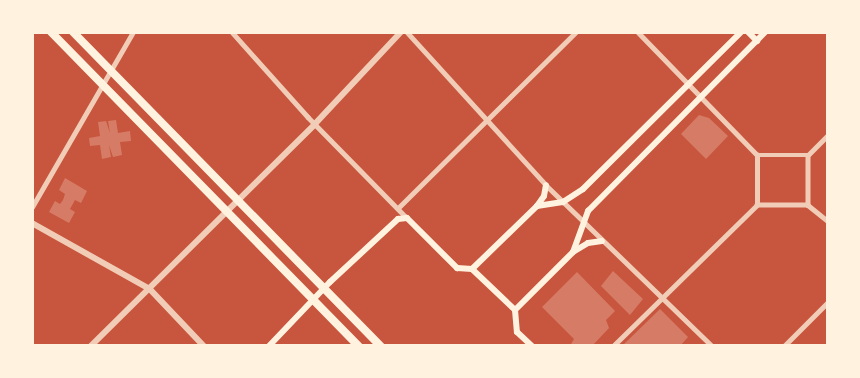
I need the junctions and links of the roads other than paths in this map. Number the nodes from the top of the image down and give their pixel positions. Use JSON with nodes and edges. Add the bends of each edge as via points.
{"nodes":[{"id":1,"x":51,"y":32,"type":"edge"},
{"id":2,"x":73,"y":32,"type":"edge"},
{"id":3,"x":133,"y":32,"type":"edge"},
{"id":4,"x":232,"y":32,"type":"edge"},
{"id":5,"x":401,"y":32,"type":"edge"},
{"id":6,"x":407,"y":32,"type":"edge"},
{"id":7,"x":576,"y":32,"type":"edge"},
{"id":8,"x":638,"y":32,"type":"edge"},
{"id":9,"x":741,"y":32,"type":"edge"},
{"id":10,"x":748,"y":32,"type":"edge"},
{"id":11,"x":765,"y":32,"type":"edge"},
{"id":12,"x":757,"y":41,"type":"junction"},
{"id":13,"x":110,"y":72,"type":"junction"},
{"id":14,"x":688,"y":84,"type":"junction"},
{"id":15,"x":101,"y":86,"type":"junction"},
{"id":16,"x":701,"y":97,"type":"junction"},
{"id":17,"x":488,"y":120,"type":"junction"},
{"id":18,"x":315,"y":124,"type":"junction"},
{"id":19,"x":828,"y":135,"type":"edge"},
{"id":20,"x":757,"y":155,"type":"junction"},
{"id":21,"x":808,"y":155,"type":"junction"},
{"id":22,"x":546,"y":185,"type":"junction"},
{"id":23,"x":238,"y":200,"type":"junction"},
{"id":24,"x":563,"y":202,"type":"junction"},
{"id":25,"x":758,"y":205,"type":"junction"},
{"id":26,"x":808,"y":205,"type":"junction"},
{"id":27,"x":537,"y":206,"type":"junction"},
{"id":28,"x":32,"y":207,"type":"edge"},
{"id":29,"x":398,"y":208,"type":"junction"},
{"id":30,"x":226,"y":212,"type":"junction"},
{"id":31,"x":407,"y":218,"type":"junction"},
{"id":32,"x":582,"y":221,"type":"junction"},
{"id":33,"x":828,"y":221,"type":"edge"},
{"id":34,"x":32,"y":223,"type":"edge"},
{"id":35,"x":602,"y":241,"type":"junction"},
{"id":36,"x":574,"y":252,"type":"junction"},
{"id":37,"x":472,"y":269,"type":"junction"},
{"id":38,"x":324,"y":288,"type":"junction"},
{"id":39,"x":150,"y":289,"type":"junction"},
{"id":40,"x":313,"y":299,"type":"junction"},
{"id":41,"x":662,"y":300,"type":"junction"},
{"id":42,"x":828,"y":302,"type":"edge"},
{"id":43,"x":515,"y":310,"type":"junction"},
{"id":44,"x":91,"y":346,"type":"edge"},
{"id":45,"x":204,"y":346,"type":"edge"},
{"id":46,"x":268,"y":346,"type":"edge"},
{"id":47,"x":360,"y":346,"type":"edge"},
{"id":48,"x":381,"y":346,"type":"edge"},
{"id":49,"x":532,"y":346,"type":"edge"},
{"id":50,"x":613,"y":346,"type":"edge"},
{"id":51,"x":712,"y":346,"type":"edge"},
{"id":52,"x":784,"y":346,"type":"edge"}],
"edges":[{"from":1,"to":15,"type":"main road"},
{"from":2,"to":13,"type":"main road"},
{"from":3,"to":13,"type":"street"},
{"from":4,"to":18,"type":"street"},
{"from":5,"to":18,"type":"street"},
{"from":6,"to":17,"type":"street"},
{"from":7,"to":17,"type":"street"},
{"from":8,"to":14,"type":"street"},
{"from":9,"to":14,"type":"main road"},
{"from":10,"to":12,"type":"main road"},
{"from":11,"to":12,"type":"main road"},
{"from":12,"to":16,"type":"main road"},
{"from":13,"to":15,"type":"street"},
{"from":13,"to":23,"type":"main road"},
{"from":14,"to":16,"type":"street"},
{"from":14,"to":24,"type":"main road","via":[[583,189]]},
{"from":15,"to":28,"type":"street"},
{"from":15,"to":30,"type":"main road"},
{"from":16,"to":20,"type":"street"},
{"from":16,"to":32,"type":"main road","via":[[596,201]]},
{"from":17,"to":22,"type":"street"},
{"from":17,"to":29,"type":"street"},
{"from":18,"to":23,"type":"street"},
{"from":18,"to":29,"type":"street"},
{"from":19,"to":21,"type":"street"},
{"from":20,"to":21,"type":"street"},
{"from":20,"to":25,"type":"street"},
{"from":21,"to":26,"type":"street"},
{"from":22,"to":24,"type":"street"},
{"from":22,"to":27,"type":"main road"},
{"from":23,"to":30,"type":"street"},
{"from":23,"to":38,"type":"main road"},
{"from":24,"to":27,"type":"main road"},
{"from":24,"to":32,"type":"street"},
{"from":25,"to":26,"type":"street"},
{"from":25,"to":41,"type":"street"},
{"from":26,"to":33,"type":"street"},
{"from":27,"to":37,"type":"main road"},
{"from":29,"to":31,"type":"street"},
{"from":30,"to":39,"type":"street"},
{"from":30,"to":40,"type":"main road"},
{"from":31,"to":37,"type":"main road","via":[[457,268]]},
{"from":31,"to":38,"type":"main road","via":[[392,222]]},
{"from":32,"to":35,"type":"street"},
{"from":32,"to":36,"type":"main road"},
{"from":34,"to":39,"type":"street"},
{"from":35,"to":36,"type":"main road","via":[[588,243]]},
{"from":35,"to":41,"type":"street"},
{"from":36,"to":43,"type":"main road"},
{"from":37,"to":43,"type":"main road"},
{"from":38,"to":40,"type":"main road"},
{"from":38,"to":48,"type":"main road"},
{"from":39,"to":44,"type":"street"},
{"from":39,"to":45,"type":"street"},
{"from":40,"to":46,"type":"main road"},
{"from":40,"to":47,"type":"main road"},
{"from":41,"to":50,"type":"street"},
{"from":41,"to":51,"type":"street"},
{"from":42,"to":52,"type":"street"},
{"from":43,"to":49,"type":"main road","via":[[517,332]]}]}
